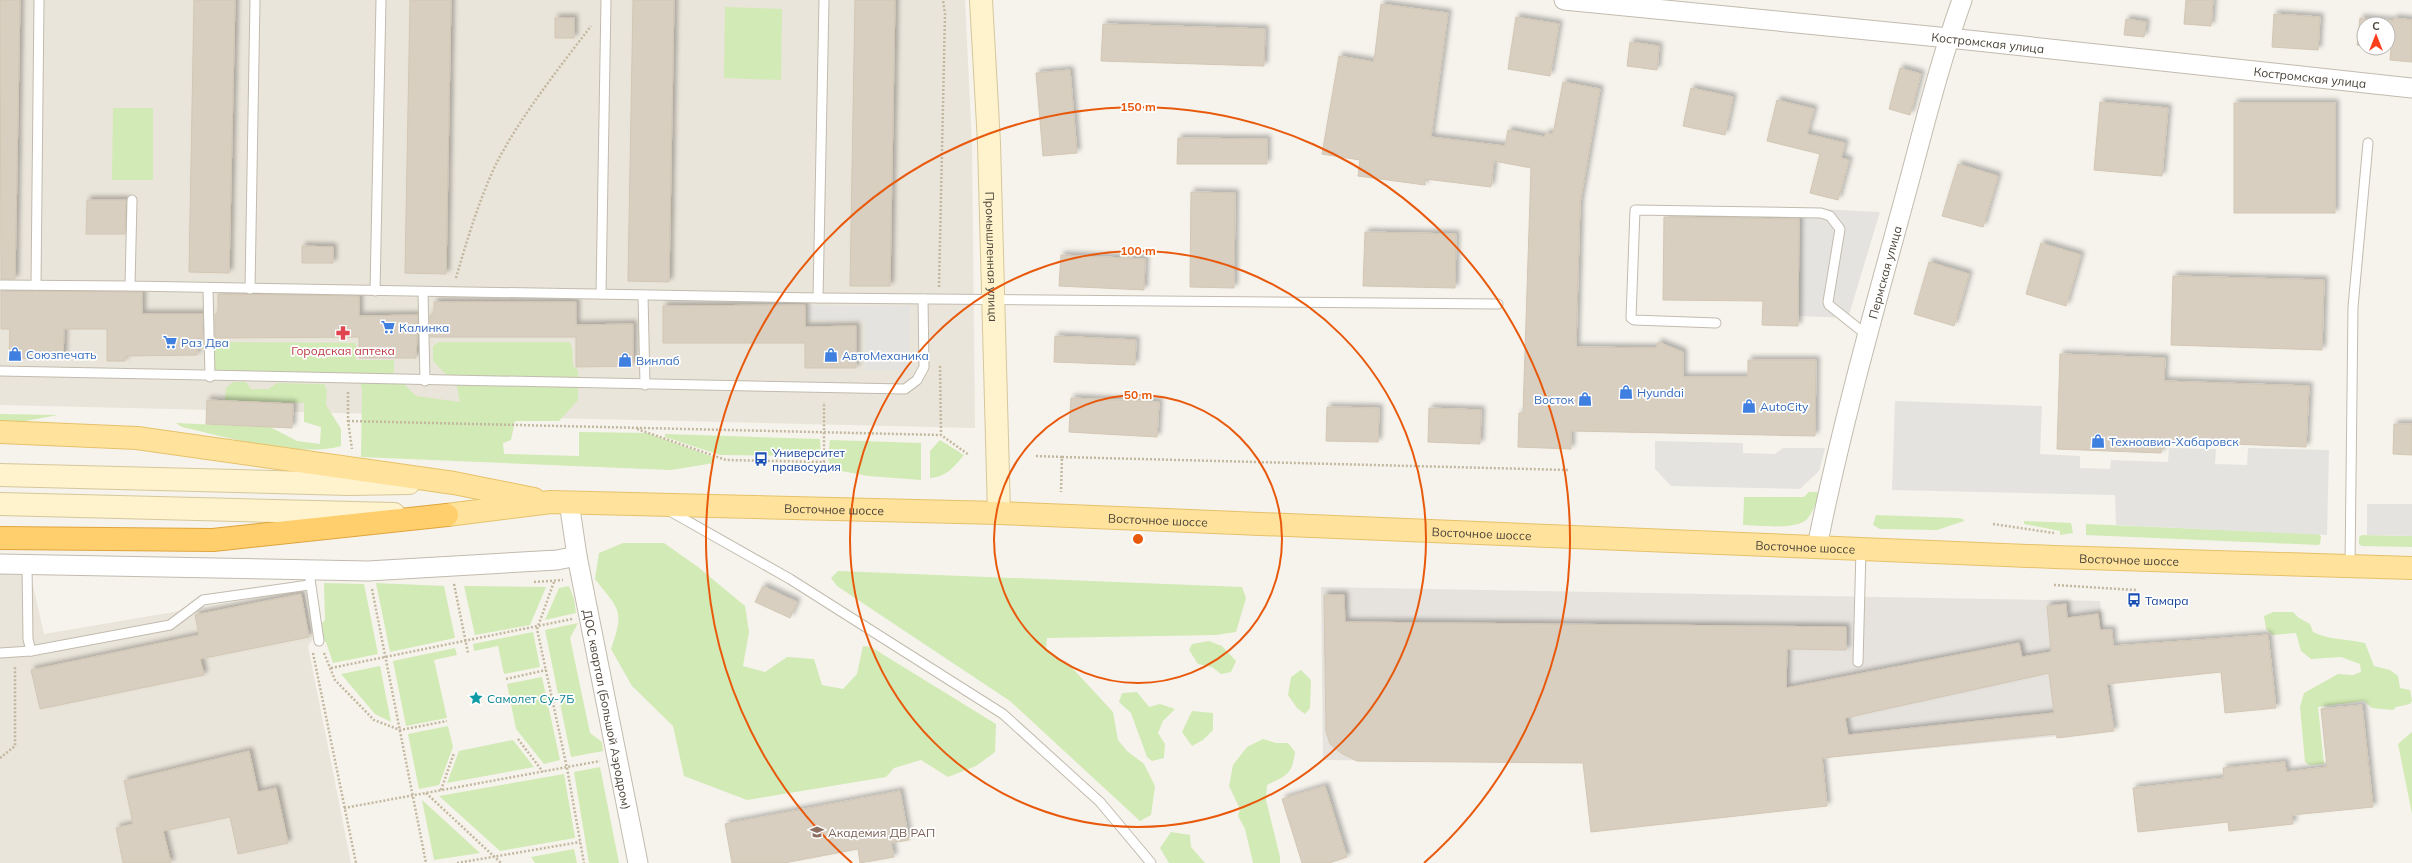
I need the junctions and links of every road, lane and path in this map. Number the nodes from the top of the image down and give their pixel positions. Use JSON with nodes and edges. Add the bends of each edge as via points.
{"nodes":[{"id":1,"x":39,"y":0,"type":"edge"},
{"id":2,"x":255,"y":0,"type":"edge"},
{"id":3,"x":381,"y":0,"type":"edge"},
{"id":4,"x":824,"y":0,"type":"edge"},
{"id":5,"x":943,"y":0,"type":"edge"},
{"id":6,"x":981,"y":0,"type":"edge"},
{"id":7,"x":1564,"y":0,"type":"edge"},
{"id":8,"x":1962,"y":0,"type":"edge"},
{"id":9,"x":606,"y":3,"type":"edge"},
{"id":10,"x":1949,"y":38,"type":"junction"},
{"id":11,"x":2412,"y":88,"type":"edge"},
{"id":12,"x":2368,"y":143,"type":"dead end"},
{"id":13,"x":132,"y":200,"type":"dead end"},
{"id":14,"x":0,"y":284,"type":"edge"},
{"id":15,"x":36,"y":285,"type":"junction"},
{"id":16,"x":130,"y":286,"type":"junction"},
{"id":17,"x":208,"y":289,"type":"junction"},
{"id":18,"x":250,"y":289,"type":"junction"},
{"id":19,"x":375,"y":291,"type":"junction"},
{"id":20,"x":423,"y":292,"type":"junction"},
{"id":21,"x":452,"y":292,"type":"junction"},
{"id":22,"x":601,"y":294,"type":"junction"},
{"id":23,"x":644,"y":295,"type":"junction"},
{"id":24,"x":818,"y":298,"type":"junction"},
{"id":25,"x":923,"y":299,"type":"junction"},
{"id":26,"x":939,"y":299,"type":"junction"},
{"id":27,"x":993,"y":300,"type":"junction"},
{"id":28,"x":1498,"y":304,"type":"dead end"},
{"id":29,"x":1716,"y":323,"type":"dead end"},
{"id":30,"x":1868,"y":336,"type":"junction"},
{"id":31,"x":940,"y":363,"type":"dead end"},
{"id":32,"x":0,"y":371,"type":"edge"},
{"id":33,"x":210,"y":377,"type":"junction"},
{"id":34,"x":348,"y":380,"type":"junction"},
{"id":35,"x":425,"y":381,"type":"junction"},
{"id":36,"x":645,"y":385,"type":"junction"},
{"id":37,"x":824,"y":388,"type":"junction"},
{"id":38,"x":348,"y":421,"type":"junction"},
{"id":39,"x":634,"y":428,"type":"junction"},
{"id":40,"x":0,"y":432,"type":"edge"},
{"id":41,"x":824,"y":432,"type":"junction"},
{"id":42,"x":941,"y":435,"type":"junction"},
{"id":43,"x":969,"y":455,"type":"dead end"},
{"id":44,"x":1036,"y":456,"type":"dead end"},
{"id":45,"x":1062,"y":457,"type":"junction"},
{"id":46,"x":355,"y":469,"type":"junction"},
{"id":47,"x":1568,"y":470,"type":"dead end"},
{"id":48,"x":0,"y":475,"type":"edge"},
{"id":49,"x":454,"y":483,"type":"junction"},
{"id":50,"x":1061,"y":492,"type":"dead end"},
{"id":51,"x":560,"y":502,"type":"junction"},
{"id":52,"x":0,"y":504,"type":"edge"},
{"id":53,"x":658,"y":505,"type":"junction"},
{"id":54,"x":999,"y":514,"type":"junction"},
{"id":55,"x":447,"y":515,"type":"junction"},
{"id":56,"x":1993,"y":524,"type":"dead end"},
{"id":57,"x":2054,"y":533,"type":"dead end"},
{"id":58,"x":0,"y":538,"type":"edge"},
{"id":59,"x":1817,"y":547,"type":"junction"},
{"id":60,"x":1861,"y":549,"type":"junction"},
{"id":61,"x":577,"y":556,"type":"junction"},
{"id":62,"x":0,"y":564,"type":"edge"},
{"id":63,"x":26,"y":564,"type":"junction"},
{"id":64,"x":2350,"y":566,"type":"junction"},
{"id":65,"x":2412,"y":568,"type":"edge"},
{"id":66,"x":368,"y":571,"type":"junction"},
{"id":67,"x":310,"y":577,"type":"junction"},
{"id":68,"x":453,"y":582,"type":"dead end"},
{"id":69,"x":554,"y":582,"type":"dead end"},
{"id":70,"x":2054,"y":584,"type":"dead end"},
{"id":71,"x":2136,"y":590,"type":"dead end"},
{"id":72,"x":590,"y":615,"type":"junction"},
{"id":73,"x":538,"y":626,"type":"junction"},
{"id":74,"x":320,"y":641,"type":"junction"},
{"id":75,"x":465,"y":641,"type":"junction"},
{"id":76,"x":31,"y":650,"type":"junction"},
{"id":77,"x":16,"y":652,"type":"junction"},
{"id":78,"x":0,"y":653,"type":"edge"},
{"id":79,"x":468,"y":653,"type":"dead end"},
{"id":80,"x":386,"y":657,"type":"junction"},
{"id":81,"x":1858,"y":662,"type":"dead end"},
{"id":82,"x":331,"y":668,"type":"junction"},
{"id":83,"x":546,"y":670,"type":"junction"},
{"id":84,"x":506,"y":679,"type":"dead end"},
{"id":85,"x":447,"y":721,"type":"dead end"},
{"id":86,"x":400,"y":730,"type":"junction"},
{"id":87,"x":518,"y":739,"type":"dead end"},
{"id":88,"x":454,"y":753,"type":"dead end"},
{"id":89,"x":618,"y":757,"type":"junction"},
{"id":90,"x":0,"y":758,"type":"edge"},
{"id":91,"x":568,"y":768,"type":"junction"},
{"id":92,"x":543,"y":772,"type":"junction"},
{"id":93,"x":441,"y":790,"type":"junction"},
{"id":94,"x":426,"y":793,"type":"junction"},
{"id":95,"x":413,"y":795,"type":"junction"},
{"id":96,"x":344,"y":808,"type":"junction"},
{"id":97,"x":580,"y":842,"type":"junction"},
{"id":98,"x":495,"y":857,"type":"junction"},
{"id":99,"x":356,"y":863,"type":"edge"},
{"id":100,"x":426,"y":863,"type":"edge"},
{"id":101,"x":457,"y":863,"type":"edge"},
{"id":102,"x":501,"y":863,"type":"edge"},
{"id":103,"x":584,"y":863,"type":"edge"},
{"id":104,"x":638,"y":863,"type":"edge"},
{"id":105,"x":1151,"y":863,"type":"edge"}],
"edges":[{"from":1,"to":15,"type":"lane"},
{"from":2,"to":18,"type":"lane"},
{"from":3,"to":19,"type":"lane"},
{"from":4,"to":24,"type":"lane"},
{"from":5,"to":26,"type":"path","via":[[945,14]]},
{"from":6,"to":27,"type":"main road","name":"Промышленная улица","via":[[989,143]]},
{"from":7,"to":10,"type":"street","name":"Костромская улица"},
{"from":8,"to":10,"type":"street","name":"Пермская улица"},
{"from":9,"to":21,"type":"path","via":[[538,98],[497,164],[471,229]]},
{"from":9,"to":22,"type":"lane"},
{"from":10,"to":11,"type":"street","name":"Костромская улица"},
{"from":10,"to":30,"type":"street","name":"Пермская улица"},
{"from":12,"to":64,"type":"lane","via":[[2353,307]]},
{"from":13,"to":16,"type":"lane"},
{"from":14,"to":15,"type":"lane"},
{"from":15,"to":16,"type":"lane"},
{"from":16,"to":17,"type":"lane"},
{"from":17,"to":18,"type":"lane"},
{"from":17,"to":33,"type":"lane"},
{"from":18,"to":19,"type":"lane"},
{"from":19,"to":20,"type":"lane"},
{"from":20,"to":21,"type":"lane"},
{"from":20,"to":35,"type":"lane"},
{"from":21,"to":22,"type":"lane"},
{"from":22,"to":23,"type":"lane"},
{"from":23,"to":24,"type":"lane"},
{"from":23,"to":36,"type":"lane"},
{"from":24,"to":25,"type":"lane"},
{"from":25,"to":26,"type":"lane"},
{"from":25,"to":37,"type":"lane","via":[[924,367],[917,380],[905,389]]},
{"from":26,"to":27,"type":"lane"},
{"from":27,"to":28,"type":"lane"},
{"from":27,"to":54,"type":"main road","name":"Промышленная улица"},
{"from":29,"to":30,"type":"lane","via":[[1631,318],[1635,210],[1830,216],[1840,228],[1828,302]]},
{"from":30,"to":59,"type":"street","name":"Пермская улица","via":[[1827,495]]},
{"from":31,"to":42,"type":"path"},
{"from":32,"to":33,"type":"lane"},
{"from":33,"to":34,"type":"lane"},
{"from":34,"to":35,"type":"lane"},
{"from":34,"to":38,"type":"path"},
{"from":35,"to":36,"type":"lane"},
{"from":36,"to":37,"type":"lane"},
{"from":37,"to":41,"type":"path"},
{"from":38,"to":39,"type":"path"},
{"from":38,"to":46,"type":"path"},
{"from":39,"to":41,"type":"path"},
{"from":39,"to":41,"type":"path","via":[[726,460],[824,462]]},
{"from":40,"to":46,"type":"main road","via":[[137,438]]},
{"from":41,"to":42,"type":"path"},
{"from":42,"to":43,"type":"path"},
{"from":44,"to":45,"type":"path"},
{"from":45,"to":47,"type":"path"},
{"from":45,"to":50,"type":"path"},
{"from":46,"to":49,"type":"main road"},
{"from":48,"to":49,"type":"main road","via":[[349,484]]},
{"from":49,"to":51,"type":"main road"},
{"from":51,"to":53,"type":"main road","name":"Восточное шоссе"},
{"from":51,"to":55,"type":"main road"},
{"from":51,"to":61,"type":"street","name":"ДОС квартал (Большой Аэродром)"},
{"from":52,"to":55,"type":"main road"},
{"from":53,"to":54,"type":"main road","name":"Восточное шоссе"},
{"from":53,"to":105,"type":"lane","via":[[790,579],[1003,714],[1100,802]]},
{"from":54,"to":59,"type":"main road","name":"Восточное шоссе"},
{"from":55,"to":58,"type":"highway","via":[[213,540]]},
{"from":56,"to":57,"type":"path"},
{"from":59,"to":60,"type":"main road","name":"Восточное шоссе"},
{"from":60,"to":64,"type":"main road","name":"Восточное шоссе"},
{"from":60,"to":81,"type":"lane"},
{"from":61,"to":66,"type":"street","via":[[557,560]]},
{"from":61,"to":72,"type":"street","name":"ДОС квартал (Большой Аэродром)"},
{"from":62,"to":63,"type":"street"},
{"from":63,"to":67,"type":"street"},
{"from":63,"to":76,"type":"lane","via":[[28,639]]},
{"from":64,"to":65,"type":"main road","name":"Восточное шоссе"},
{"from":66,"to":67,"type":"street"},
{"from":66,"to":80,"type":"path"},
{"from":67,"to":74,"type":"lane"},
{"from":67,"to":76,"type":"lane","via":[[203,600],[170,625]]},
{"from":68,"to":75,"type":"path"},
{"from":69,"to":73,"type":"path"},
{"from":70,"to":71,"type":"path"},
{"from":72,"to":73,"type":"path"},
{"from":72,"to":89,"type":"street","name":"ДОС квартал (Большой Аэродром)"},
{"from":73,"to":75,"type":"path"},
{"from":73,"to":83,"type":"path"},
{"from":74,"to":82,"type":"path"},
{"from":74,"to":96,"type":"path","via":[[311,647]]},
{"from":75,"to":79,"type":"path"},
{"from":75,"to":80,"type":"path"},
{"from":76,"to":77,"type":"lane"},
{"from":77,"to":78,"type":"lane"},
{"from":77,"to":90,"type":"path","via":[[15,746]]},
{"from":80,"to":82,"type":"path"},
{"from":80,"to":86,"type":"path"},
{"from":82,"to":86,"type":"path","via":[[335,680],[374,720]]},
{"from":83,"to":84,"type":"path"},
{"from":83,"to":91,"type":"path"},
{"from":85,"to":86,"type":"path"},
{"from":86,"to":95,"type":"path"},
{"from":87,"to":92,"type":"path"},
{"from":88,"to":93,"type":"path"},
{"from":89,"to":91,"type":"path"},
{"from":89,"to":104,"type":"street","name":"ДОС квартал (Большой Аэродром)"},
{"from":91,"to":92,"type":"path"},
{"from":91,"to":97,"type":"path"},
{"from":92,"to":93,"type":"path"},
{"from":93,"to":94,"type":"path"},
{"from":94,"to":95,"type":"path"},
{"from":94,"to":98,"type":"path"},
{"from":95,"to":96,"type":"path"},
{"from":95,"to":100,"type":"path"},
{"from":96,"to":99,"type":"path"},
{"from":97,"to":98,"type":"path"},
{"from":97,"to":103,"type":"path"},
{"from":98,"to":101,"type":"path"},
{"from":98,"to":102,"type":"path"}]}
